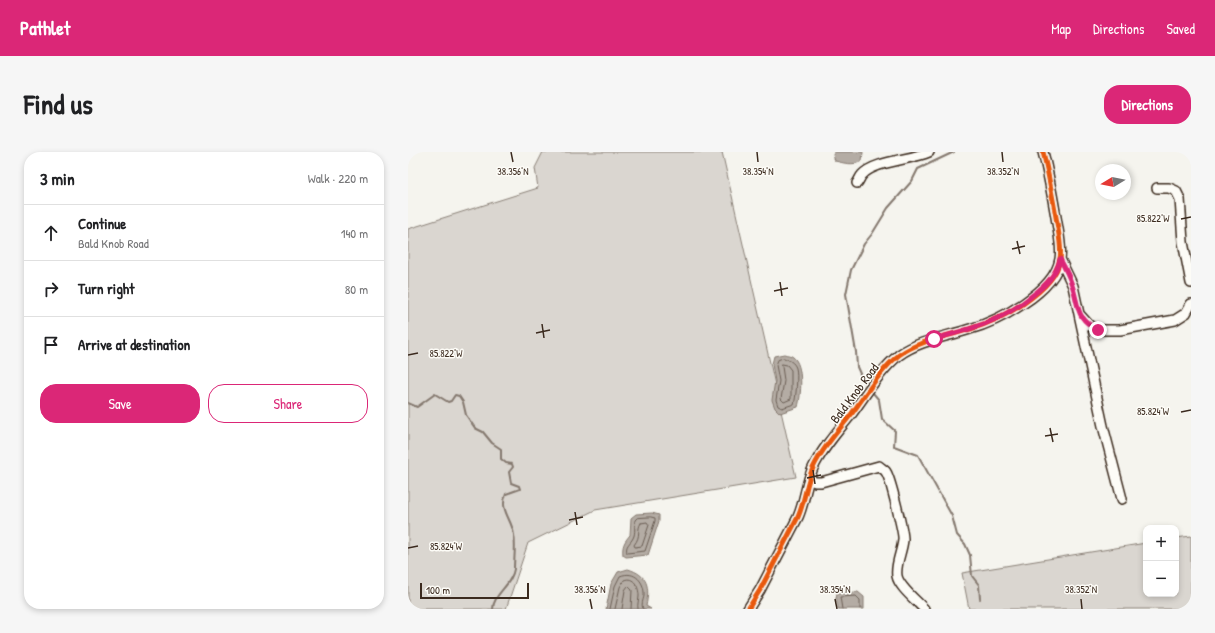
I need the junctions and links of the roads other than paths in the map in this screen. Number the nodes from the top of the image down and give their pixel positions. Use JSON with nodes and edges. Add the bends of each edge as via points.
{"nodes":[{"id":1,"x":929,"y":152,"type":"edge"},
{"id":2,"x":1043,"y":152,"type":"edge"},
{"id":3,"x":858,"y":183,"type":"dead end"},
{"id":4,"x":1157,"y":188,"type":"dead end"},
{"id":5,"x":1060,"y":259,"type":"junction"},
{"id":6,"x":1191,"y":283,"type":"edge"},
{"id":7,"x":1191,"y":304,"type":"edge"},
{"id":8,"x":1079,"y":314,"type":"junction"},
{"id":9,"x":809,"y":479,"type":"junction"},
{"id":10,"x":1122,"y":499,"type":"dead end"},
{"id":11,"x":748,"y":609,"type":"edge"},
{"id":12,"x":924,"y":609,"type":"edge"}],
"edges":[{"from":1,"to":3,"type":"street","via":[[877,166],[862,175]]},
{"from":2,"to":5,"type":"street","name":"Bald Knob Road","via":[[1060,240]]},
{"from":4,"to":6,"type":"street","via":[[1176,191],[1180,199],[1183,242]]},
{"from":5,"to":8,"type":"street","via":[[1073,286]]},
{"from":5,"to":9,"type":"street","name":"Bald Knob Road","via":[[1055,273],[1044,287],[1013,311],[987,324],[915,346],[892,361],[826,446]]},
{"from":7,"to":8,"type":"street","via":[[1186,313],[1175,320],[1120,330],[1098,330],[1090,326]]},
{"from":8,"to":10,"type":"street"},
{"from":9,"to":11,"type":"street","name":"Bald Knob Road","via":[[798,517]]},
{"from":9,"to":12,"type":"street","via":[[821,482],[879,466],[886,472],[904,539],[897,565],[897,576],[900,585]]}]}
